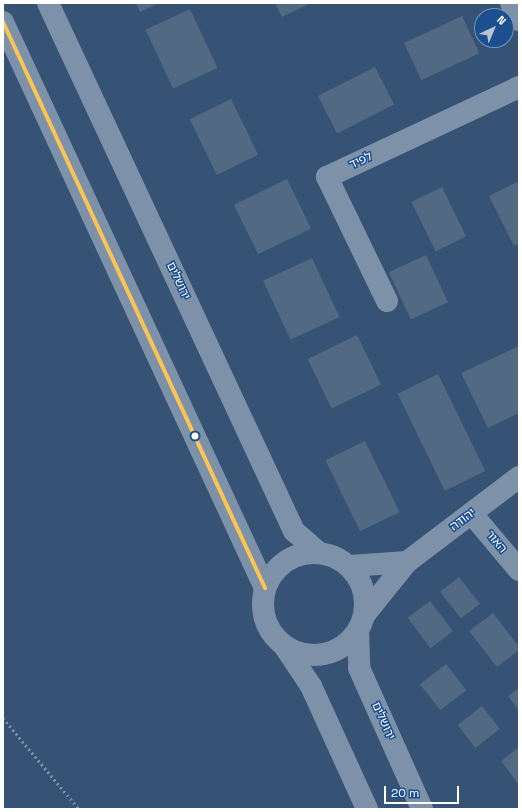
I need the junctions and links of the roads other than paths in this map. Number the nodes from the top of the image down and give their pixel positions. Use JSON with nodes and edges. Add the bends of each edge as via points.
{"nodes":[{"id":1,"x":48,"y":3,"type":"edge"},
{"id":2,"x":511,"y":3,"type":"edge"},
{"id":3,"x":519,"y":20,"type":"edge"},
{"id":4,"x":3,"y":22,"type":"edge"},
{"id":5,"x":519,"y":87,"type":"edge"},
{"id":6,"x":387,"y":301,"type":"dead end"},
{"id":7,"x":519,"y":477,"type":"edge"},
{"id":8,"x":472,"y":514,"type":"junction"},
{"id":9,"x":318,"y":552,"type":"junction"},
{"id":10,"x":407,"y":562,"type":"junction"},
{"id":11,"x":350,"y":566,"type":"junction"},
{"id":12,"x":519,"y":570,"type":"edge"},
{"id":13,"x":265,"y":588,"type":"junction"},
{"id":14,"x":362,"y":622,"type":"junction"},
{"id":15,"x":286,"y":647,"type":"junction"},
{"id":16,"x":367,"y":809,"type":"edge"},
{"id":17,"x":422,"y":809,"type":"edge"}],
"edges":[{"from":1,"to":9,"type":"street","name":"ירושלים","via":[[294,531]]},
{"from":2,"to":3,"type":"street"},
{"from":4,"to":13,"type":"street"},
{"from":5,"to":6,"type":"street","name":"לפיד","via":[[327,177]]},
{"from":7,"to":8,"type":"street","name":"יהודה"},
{"from":8,"to":10,"type":"street","name":"יהודה"},
{"from":8,"to":12,"type":"street","name":"האור"},
{"from":9,"to":11,"type":"street","via":[[335,556]]},
{"from":9,"to":13,"type":"street","via":[[301,554],[285,561],[272,573]]},
{"from":10,"to":11,"type":"street"},
{"from":10,"to":14,"type":"street","name":"יהודה"},
{"from":11,"to":14,"type":"street","via":[[360,580],[366,597]]},
{"from":13,"to":15,"type":"street","via":[[265,621],[273,635]]},
{"from":14,"to":15,"type":"street","via":[[348,643],[334,652],[301,654]]},
{"from":14,"to":17,"type":"street","name":"ירושלים","via":[[359,668]]},
{"from":15,"to":16,"type":"street","via":[[311,686]]}]}
